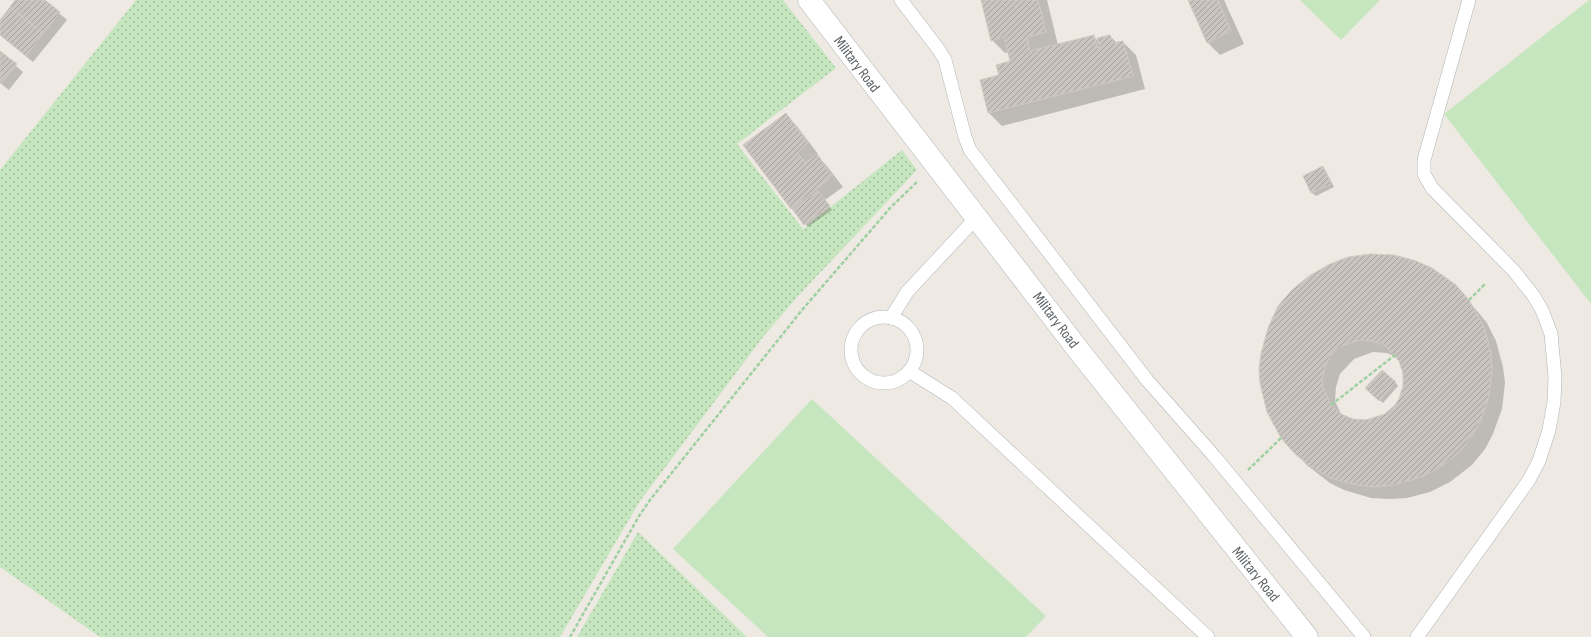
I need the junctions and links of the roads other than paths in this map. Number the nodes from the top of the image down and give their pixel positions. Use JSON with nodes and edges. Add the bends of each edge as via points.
{"nodes":[{"id":1,"x":808,"y":0,"type":"edge"},
{"id":2,"x":901,"y":0,"type":"edge"},
{"id":3,"x":1469,"y":0,"type":"edge"},
{"id":4,"x":977,"y":217,"type":"junction"},
{"id":5,"x":891,"y":318,"type":"junction"},
{"id":6,"x":909,"y":371,"type":"junction"},
{"id":7,"x":1208,"y":637,"type":"edge"},
{"id":8,"x":1307,"y":637,"type":"edge"},
{"id":9,"x":1364,"y":637,"type":"edge"},
{"id":10,"x":1417,"y":637,"type":"edge"}],
"edges":[{"from":1,"to":4,"type":"street","name":"Military Road"},
{"from":2,"to":9,"type":"lane","via":[[945,60],[970,150],[1128,356]]},
{"from":3,"to":10,"type":"lane","via":[[1424,160],[1424,174],[1442,200],[1514,271],[1542,310],[1550,327],[1553,342],[1554,402],[1545,444],[1529,480]]},
{"from":4,"to":5,"type":"lane","via":[[907,292]]},
{"from":4,"to":8,"type":"street","name":"Military Road","via":[[1126,411]]},
{"from":5,"to":6,"type":"lane","via":[[910,330],[915,340],[915,362]]},
{"from":5,"to":6,"type":"lane","via":[[880,317],[870,320],[854,335],[851,356],[854,366],[861,375],[880,383],[891,383],[901,379]]},
{"from":6,"to":7,"type":"lane","via":[[952,398]]}]}
